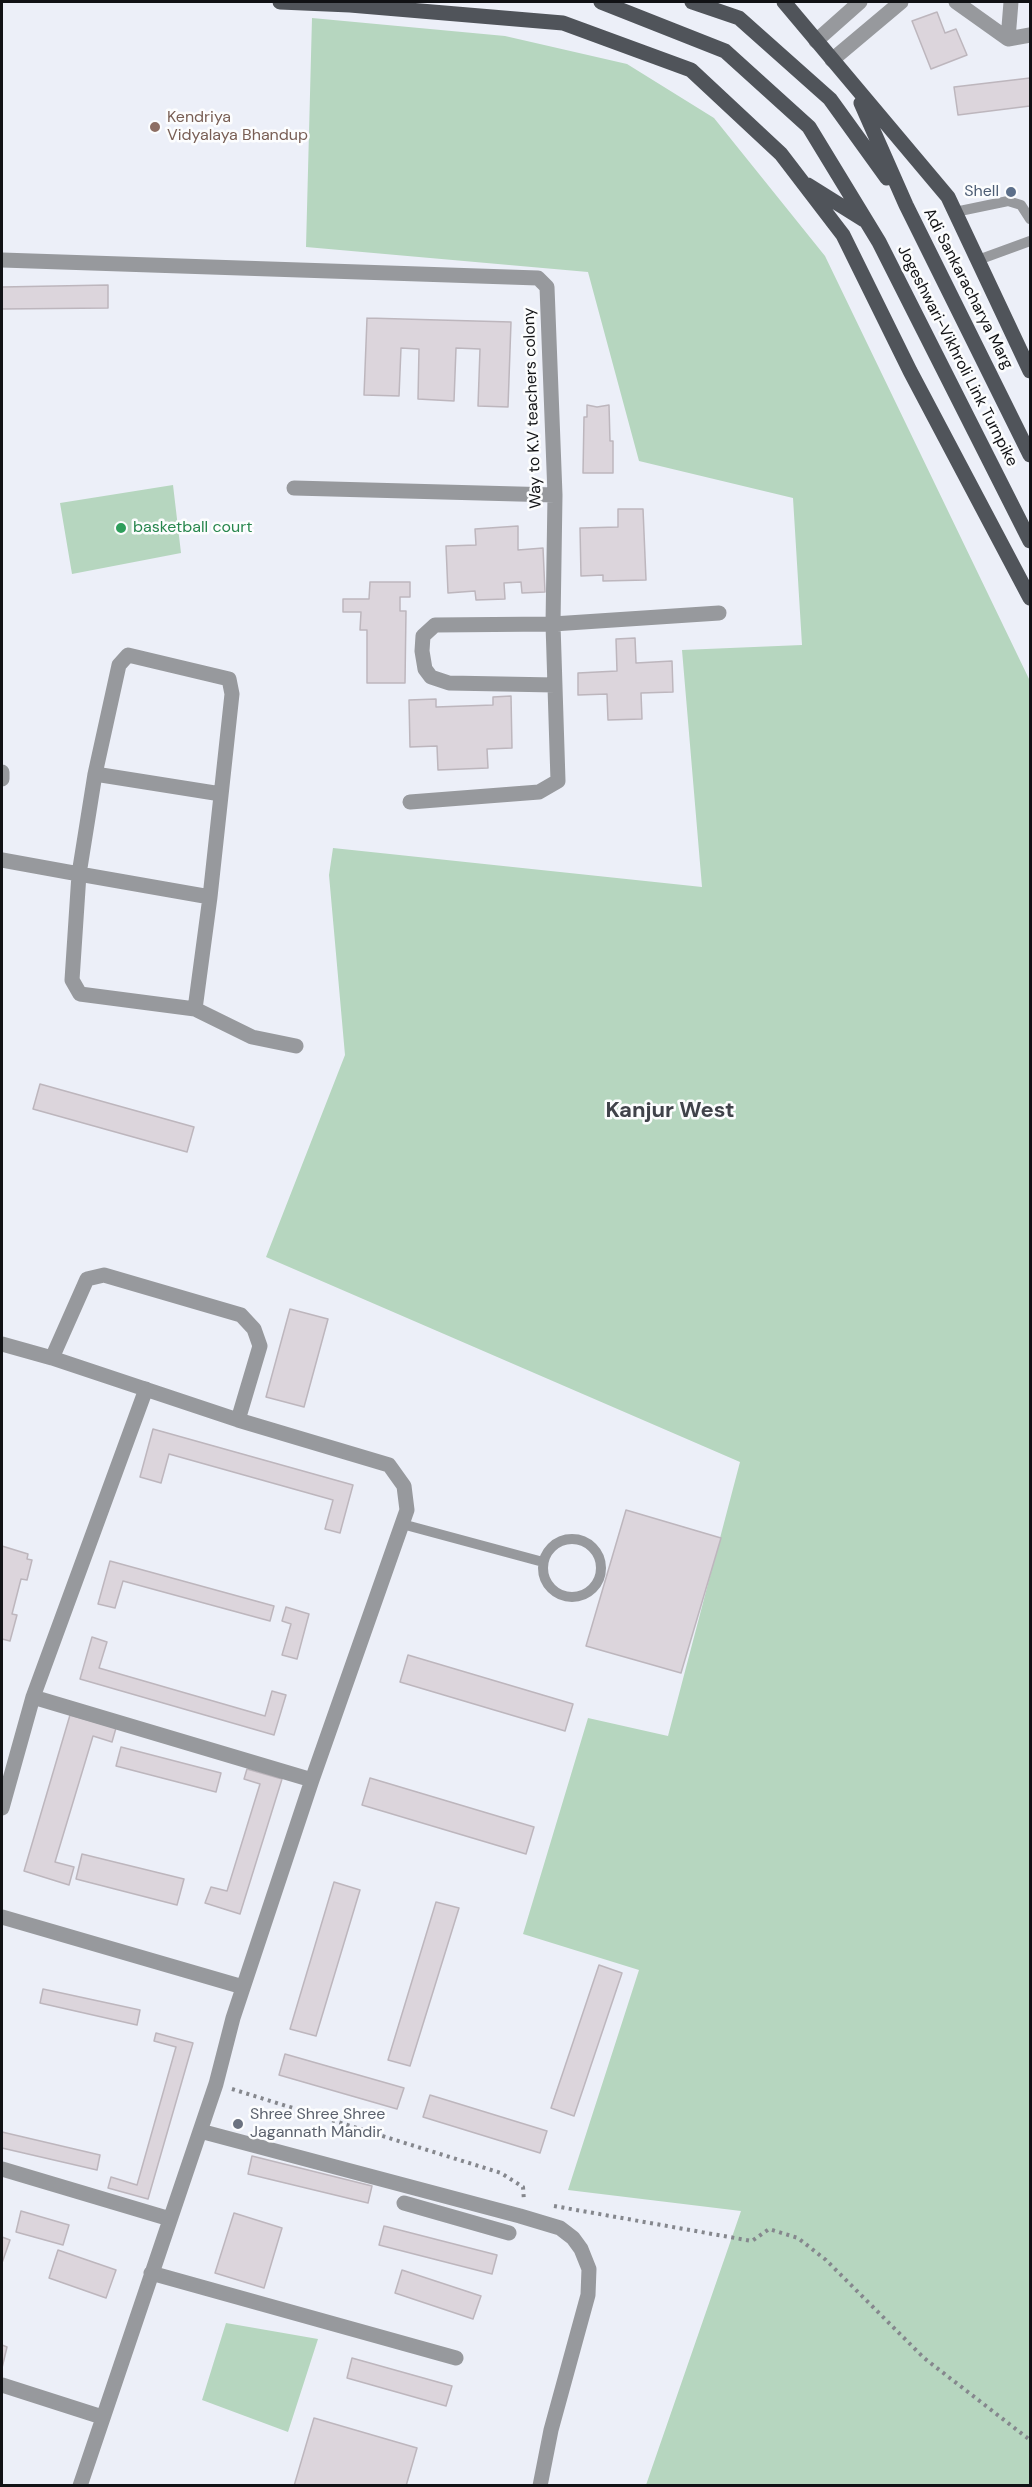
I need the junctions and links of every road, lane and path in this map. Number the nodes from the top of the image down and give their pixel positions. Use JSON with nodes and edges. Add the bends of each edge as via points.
{"nodes":[{"id":1,"x":280,"y":2,"type":"edge"},
{"id":2,"x":601,"y":2,"type":"edge"},
{"id":3,"x":692,"y":2,"type":"edge"},
{"id":4,"x":784,"y":2,"type":"edge"},
{"id":5,"x":860,"y":2,"type":"edge"},
{"id":6,"x":901,"y":2,"type":"edge"},
{"id":7,"x":956,"y":2,"type":"edge"},
{"id":8,"x":1011,"y":2,"type":"edge"},
{"id":9,"x":1030,"y":35,"type":"edge"},
{"id":10,"x":1008,"y":39,"type":"junction"},
{"id":11,"x":816,"y":41,"type":"junction"},
{"id":12,"x":832,"y":60,"type":"junction"},
{"id":13,"x":854,"y":87,"type":"junction"},
{"id":14,"x":800,"y":179,"type":"junction"},
{"id":15,"x":906,"y":205,"type":"junction"},
{"id":16,"x":955,"y":212,"type":"junction"},
{"id":17,"x":1030,"y":219,"type":"edge"},
{"id":18,"x":866,"y":222,"type":"junction"},
{"id":19,"x":1030,"y":241,"type":"edge"},
{"id":20,"x":2,"y":260,"type":"edge"},
{"id":21,"x":978,"y":260,"type":"junction"},
{"id":22,"x":1030,"y":371,"type":"edge"},
{"id":23,"x":1030,"y":454,"type":"edge"},
{"id":24,"x":294,"y":488,"type":"dead end"},
{"id":25,"x":555,"y":495,"type":"junction"},
{"id":26,"x":1030,"y":541,"type":"edge"},
{"id":27,"x":1030,"y":598,"type":"edge"},
{"id":28,"x":719,"y":613,"type":"dead end"},
{"id":29,"x":553,"y":624,"type":"junction"},
{"id":30,"x":555,"y":685,"type":"junction"},
{"id":31,"x":2,"y":772,"type":"edge"},
{"id":32,"x":95,"y":774,"type":"junction"},
{"id":33,"x":2,"y":779,"type":"edge"},
{"id":34,"x":221,"y":794,"type":"junction"},
{"id":35,"x":410,"y":802,"type":"dead end"},
{"id":36,"x":2,"y":860,"type":"edge"},
{"id":37,"x":78,"y":874,"type":"junction"},
{"id":38,"x":210,"y":897,"type":"junction"},
{"id":39,"x":195,"y":1008,"type":"junction"},
{"id":40,"x":296,"y":1046,"type":"dead end"},
{"id":41,"x":2,"y":1344,"type":"edge"},
{"id":42,"x":52,"y":1358,"type":"junction"},
{"id":43,"x":146,"y":1389,"type":"junction"},
{"id":44,"x":238,"y":1420,"type":"junction"},
{"id":45,"x":402,"y":1524,"type":"junction"},
{"id":46,"x":543,"y":1562,"type":"junction"},
{"id":47,"x":33,"y":1697,"type":"junction"},
{"id":48,"x":312,"y":1780,"type":"junction"},
{"id":49,"x":2,"y":1808,"type":"edge"},
{"id":50,"x":2,"y":1917,"type":"edge"},
{"id":51,"x":243,"y":1987,"type":"junction"},
{"id":52,"x":216,"y":2084,"type":"junction"},
{"id":53,"x":200,"y":2131,"type":"junction"},
{"id":54,"x":2,"y":2169,"type":"edge"},
{"id":55,"x":430,"y":2193,"type":"junction"},
{"id":56,"x":404,"y":2203,"type":"dead end"},
{"id":57,"x":547,"y":2204,"type":"dead end"},
{"id":58,"x":483,"y":2208,"type":"junction"},
{"id":59,"x":425,"y":2209,"type":"junction"},
{"id":60,"x":520,"y":2216,"type":"junction"},
{"id":61,"x":170,"y":2219,"type":"junction"},
{"id":62,"x":478,"y":2224,"type":"junction"},
{"id":63,"x":510,"y":2234,"type":"dead end"},
{"id":64,"x":151,"y":2273,"type":"junction"},
{"id":65,"x":456,"y":2358,"type":"dead end"},
{"id":66,"x":2,"y":2385,"type":"edge"},
{"id":67,"x":102,"y":2416,"type":"junction"},
{"id":68,"x":1030,"y":2440,"type":"edge"},
{"id":69,"x":80,"y":2486,"type":"edge"},
{"id":70,"x":540,"y":2486,"type":"edge"}],
"edges":[{"from":1,"to":14,"type":"main road","via":[[563,23],[691,70],[780,154]]},
{"from":2,"to":18,"type":"main road","name":"Jogeshwari-Vikhroli Link Turnpike","via":[[725,51],[809,127]]},
{"from":3,"to":15,"type":"main road","via":[[739,18],[830,99]]},
{"from":4,"to":11,"type":"main road"},
{"from":5,"to":11,"type":"street"},
{"from":6,"to":12,"type":"street"},
{"from":7,"to":10,"type":"street"},
{"from":8,"to":10,"type":"street"},
{"from":9,"to":10,"type":"street"},
{"from":11,"to":12,"type":"main road"},
{"from":12,"to":13,"type":"main road"},
{"from":13,"to":15,"type":"main road"},
{"from":13,"to":16,"type":"main road","via":[[948,197]]},
{"from":14,"to":18,"type":"main road"},
{"from":14,"to":27,"type":"main road","via":[[843,235]]},
{"from":15,"to":23,"type":"main road","name":"Adi Sankaracharya Marg"},
{"from":16,"to":17,"type":"lane","via":[[1008,201],[1021,205]]},
{"from":16,"to":21,"type":"main road"},
{"from":18,"to":26,"type":"main road","name":"Jogeshwari-Vikhroli Link Turnpike"},
{"from":19,"to":21,"type":"lane"},
{"from":20,"to":25,"type":"street","name":"Way to K.V teachers colony","via":[[538,278],[547,287]]},
{"from":21,"to":22,"type":"main road"},
{"from":24,"to":25,"type":"street"},
{"from":25,"to":29,"type":"street","name":"Way to K.V teachers colony"},
{"from":28,"to":29,"type":"street"},
{"from":29,"to":30,"type":"street","name":"Way to K.V teachers colony"},
{"from":29,"to":30,"type":"street","via":[[435,626],[423,636],[422,651],[425,669],[431,677],[449,683]]},
{"from":30,"to":35,"type":"street","name":"Way to K.V teachers colony","via":[[558,781],[539,792]]},
{"from":31,"to":33,"type":"street"},
{"from":32,"to":34,"type":"street"},
{"from":32,"to":34,"type":"street","via":[[119,665],[128,655],[229,679],[232,694]]},
{"from":32,"to":37,"type":"street"},
{"from":34,"to":38,"type":"street"},
{"from":36,"to":37,"type":"street"},
{"from":37,"to":38,"type":"street"},
{"from":37,"to":39,"type":"street","via":[[72,980],[80,994]]},
{"from":38,"to":39,"type":"street"},
{"from":39,"to":40,"type":"street","via":[[252,1037]]},
{"from":41,"to":42,"type":"street"},
{"from":42,"to":43,"type":"street"},
{"from":42,"to":44,"type":"street","via":[[87,1279],[104,1275],[241,1316],[254,1329],[260,1346]]},
{"from":43,"to":44,"type":"street"},
{"from":43,"to":47,"type":"street"},
{"from":44,"to":45,"type":"street","via":[[389,1465],[404,1486],[407,1510]]},
{"from":45,"to":46,"type":"lane"},
{"from":45,"to":48,"type":"street"},
{"from":46,"to":46,"type":"lane","via":[[552,1546],[560,1541],[580,1540],[596,1552],[601,1571],[592,1589],[565,1596],[550,1587],[542,1571]]},
{"from":47,"to":48,"type":"street"},
{"from":47,"to":49,"type":"street"},
{"from":48,"to":51,"type":"street"},
{"from":50,"to":51,"type":"street"},
{"from":51,"to":52,"type":"street"},
{"from":52,"to":53,"type":"street"},
{"from":52,"to":60,"type":"path","via":[[501,2173],[523,2187],[525,2200]]},
{"from":53,"to":55,"type":"street"},
{"from":53,"to":61,"type":"street"},
{"from":54,"to":61,"type":"street"},
{"from":55,"to":58,"type":"street"},
{"from":55,"to":59,"type":"street"},
{"from":56,"to":59,"type":"street"},
{"from":57,"to":68,"type":"path","via":[[752,2241],[769,2229],[798,2238],[826,2260],[924,2358]]},
{"from":58,"to":60,"type":"street"},
{"from":58,"to":62,"type":"street"},
{"from":59,"to":62,"type":"street"},
{"from":60,"to":70,"type":"street","via":[[560,2228],[573,2238],[588,2269],[588,2295]]},
{"from":61,"to":64,"type":"street"},
{"from":62,"to":63,"type":"street"},
{"from":64,"to":65,"type":"street"},
{"from":64,"to":67,"type":"street"},
{"from":66,"to":67,"type":"street"},
{"from":67,"to":69,"type":"street"}]}
